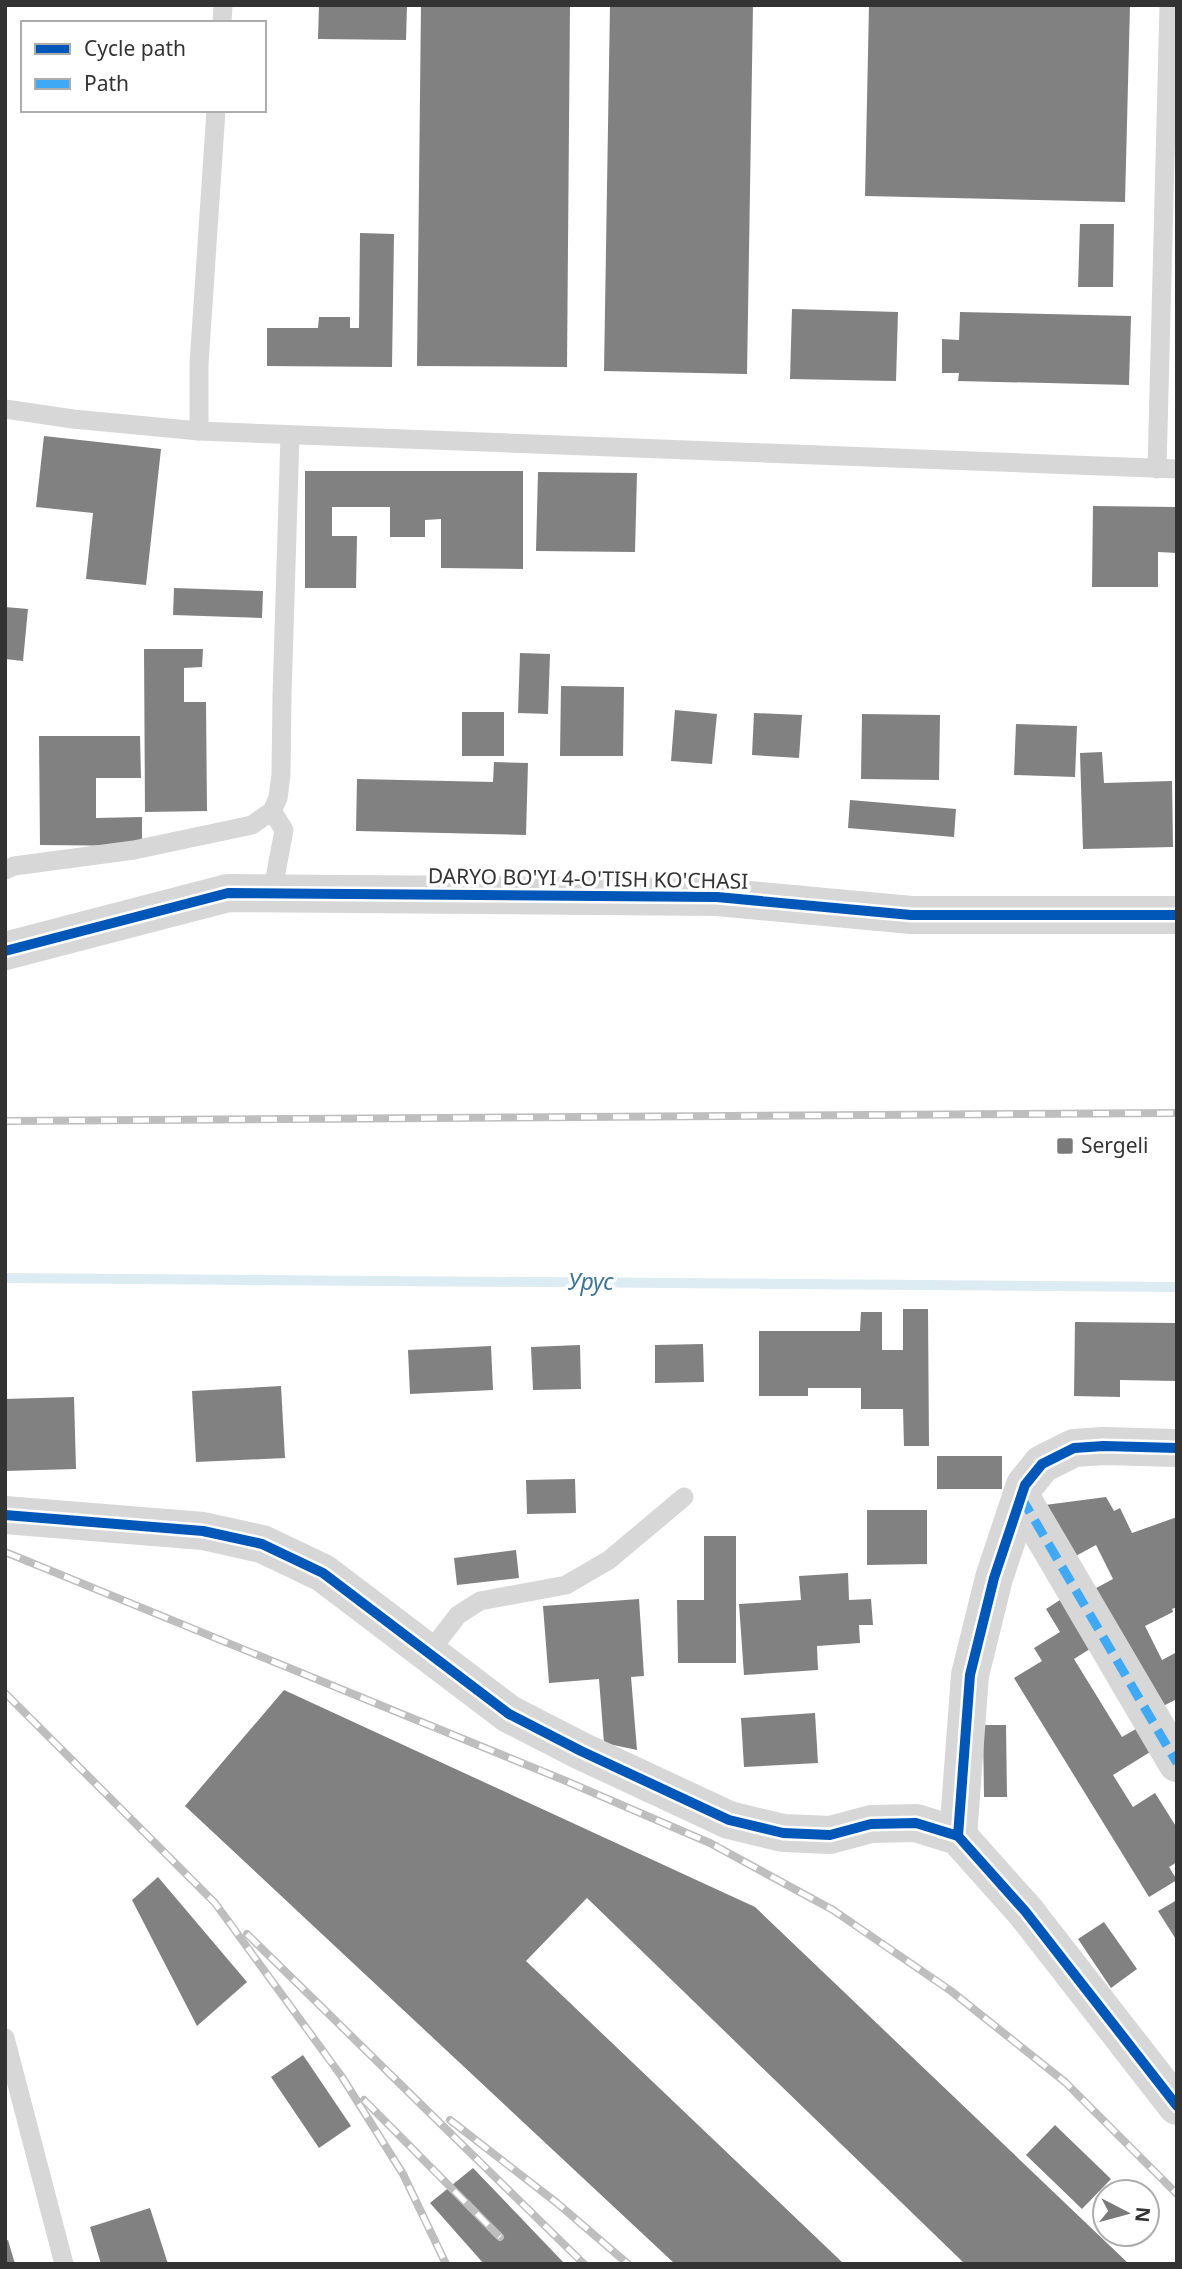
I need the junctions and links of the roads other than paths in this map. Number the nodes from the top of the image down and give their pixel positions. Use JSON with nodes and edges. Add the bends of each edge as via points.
{"nodes":[{"id":1,"x":1169,"y":5,"type":"edge"},
{"id":2,"x":216,"y":112,"type":"edge"},
{"id":3,"x":5,"y":410,"type":"edge"},
{"id":4,"x":199,"y":431,"type":"junction"},
{"id":5,"x":290,"y":435,"type":"junction"},
{"id":6,"x":1157,"y":469,"type":"junction"},
{"id":7,"x":1177,"y":469,"type":"edge"},
{"id":8,"x":272,"y":811,"type":"junction"},
{"id":9,"x":5,"y":870,"type":"edge"},
{"id":10,"x":272,"y":894,"type":"junction"},
{"id":11,"x":1177,"y":915,"type":"edge"},
{"id":12,"x":5,"y":951,"type":"edge"},
{"id":13,"x":1177,"y":1448,"type":"edge"},
{"id":14,"x":684,"y":1497,"type":"dead end"},
{"id":15,"x":1021,"y":1497,"type":"junction"},
{"id":16,"x":5,"y":1515,"type":"edge"},
{"id":17,"x":428,"y":1654,"type":"junction"},
{"id":18,"x":1177,"y":1763,"type":"edge"},
{"id":19,"x":958,"y":1836,"type":"junction"},
{"id":20,"x":5,"y":2038,"type":"edge"},
{"id":21,"x":1177,"y":2106,"type":"edge"},
{"id":22,"x":64,"y":2264,"type":"edge"}],
"edges":[{"from":1,"to":6,"type":"lane"},
{"from":2,"to":4,"type":"lane","via":[[199,364]]},
{"from":3,"to":4,"type":"lane"},
{"from":4,"to":5,"type":"lane"},
{"from":5,"to":6,"type":"lane"},
{"from":5,"to":8,"type":"lane","via":[[281,775]]},
{"from":6,"to":7,"type":"lane"},
{"from":8,"to":9,"type":"lane","via":[[252,825]]},
{"from":8,"to":10,"type":"lane","via":[[284,830]]},
{"from":10,"to":11,"type":"street","name":"DARYO BO'YI 4-O'TISH KO'CHASI","via":[[717,897],[911,915]]},
{"from":10,"to":12,"type":"street","name":"DARYO BO'YI 4-O'TISH KO'CHASI","via":[[228,893]]},
{"from":13,"to":15,"type":"street","via":[[1074,1448],[1042,1464]]},
{"from":14,"to":17,"type":"lane","via":[[609,1560],[566,1584],[480,1601],[458,1615]]},
{"from":15,"to":18,"type":"street"},
{"from":15,"to":19,"type":"street","via":[[994,1578],[970,1675]]},
{"from":16,"to":17,"type":"street","via":[[203,1531],[262,1544],[323,1573]]},
{"from":17,"to":19,"type":"street","via":[[509,1714],[729,1820],[783,1833],[830,1835],[872,1824],[916,1823]]},
{"from":19,"to":21,"type":"street","via":[[1025,1911]]},
{"from":20,"to":22,"type":"lane"}]}
